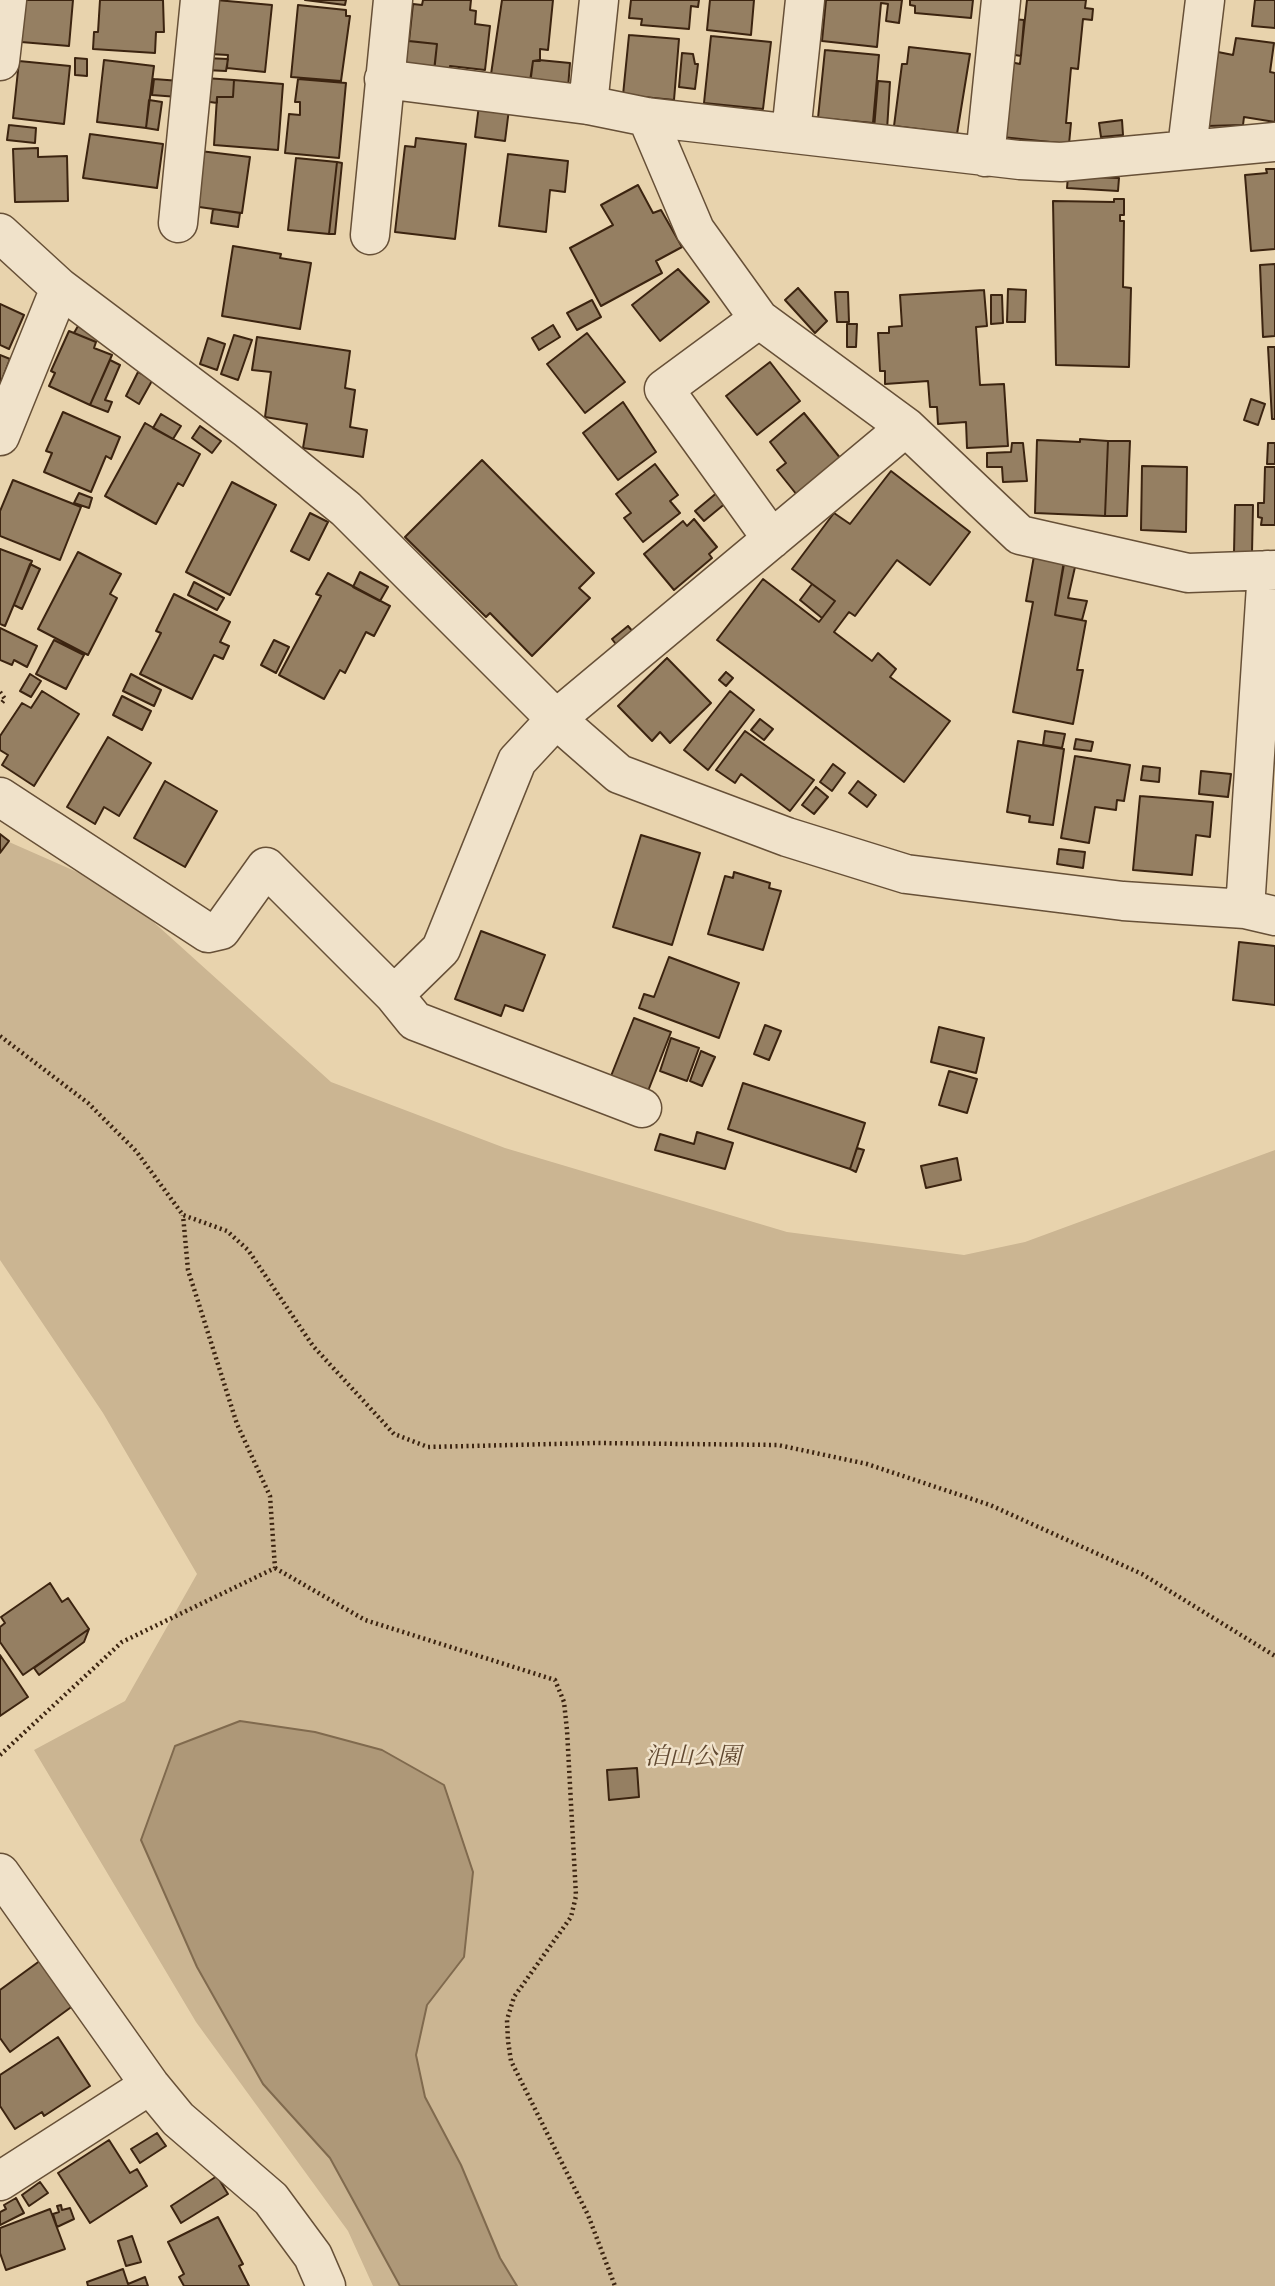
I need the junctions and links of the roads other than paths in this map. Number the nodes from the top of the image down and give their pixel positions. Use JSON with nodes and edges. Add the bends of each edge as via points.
{"nodes":[{"id":1,"x":7,"y":0,"type":"edge"},
{"id":2,"x":200,"y":0,"type":"edge"},
{"id":3,"x":393,"y":0,"type":"edge"},
{"id":4,"x":599,"y":0,"type":"edge"},
{"id":5,"x":805,"y":0,"type":"edge"},
{"id":6,"x":1001,"y":0,"type":"edge"},
{"id":7,"x":1205,"y":0,"type":"edge"},
{"id":8,"x":0,"y":61,"type":"edge"},
{"id":9,"x":384,"y":79,"type":"junction"},
{"id":10,"x":588,"y":105,"type":"junction"},
{"id":11,"x":647,"y":117,"type":"junction"},
{"id":12,"x":791,"y":133,"type":"junction"},
{"id":13,"x":1275,"y":142,"type":"edge"},
{"id":14,"x":1187,"y":148,"type":"junction"},
{"id":15,"x":985,"y":157,"type":"junction"},
{"id":16,"x":178,"y":223,"type":"dead end"},
{"id":17,"x":0,"y":233,"type":"edge"},
{"id":18,"x":370,"y":235,"type":"dead end"},
{"id":19,"x":60,"y":288,"type":"junction"},
{"id":20,"x":759,"y":319,"type":"junction"},
{"id":21,"x":906,"y":427,"type":"junction"},
{"id":22,"x":0,"y":436,"type":"edge"},
{"id":23,"x":772,"y":539,"type":"junction"},
{"id":24,"x":1271,"y":570,"type":"edge"},
{"id":25,"x":556,"y":719,"type":"junction"},
{"id":26,"x":0,"y":797,"type":"edge"},
{"id":27,"x":1260,"y":912,"type":"edge"},
{"id":28,"x":394,"y":995,"type":"junction"},
{"id":29,"x":642,"y":1108,"type":"dead end"},
{"id":30,"x":0,"y":1873,"type":"edge"},
{"id":31,"x":150,"y":2085,"type":"junction"},
{"id":32,"x":0,"y":2181,"type":"edge"},
{"id":33,"x":326,"y":2286,"type":"edge"}],
"edges":[{"from":1,"to":8,"type":"street"},
{"from":2,"to":16,"type":"street"},
{"from":3,"to":9,"type":"street"},
{"from":4,"to":10,"type":"street"},
{"from":5,"to":12,"type":"street"},
{"from":6,"to":15,"type":"street"},
{"from":7,"to":14,"type":"street"},
{"from":9,"to":10,"type":"street"},
{"from":9,"to":18,"type":"street"},
{"from":10,"to":11,"type":"street"},
{"from":11,"to":12,"type":"street"},
{"from":11,"to":20,"type":"street","via":[[695,230]]},
{"from":12,"to":15,"type":"street"},
{"from":13,"to":14,"type":"street"},
{"from":14,"to":15,"type":"street","via":[[1061,162]]},
{"from":17,"to":19,"type":"street"},
{"from":19,"to":22,"type":"street"},
{"from":19,"to":25,"type":"street","via":[[346,509]]},
{"from":20,"to":21,"type":"street"},
{"from":20,"to":23,"type":"street","via":[[664,389]]},
{"from":21,"to":23,"type":"street"},
{"from":21,"to":24,"type":"street","via":[[1020,535],[1188,573]]},
{"from":23,"to":25,"type":"street"},
{"from":24,"to":27,"type":"street"},
{"from":25,"to":27,"type":"street","via":[[619,774],[787,837],[906,874],[1123,901]]},
{"from":25,"to":28,"type":"street","via":[[517,761],[441,949]]},
{"from":26,"to":28,"type":"street","via":[[208,933],[221,930],[266,867]]},
{"from":28,"to":29,"type":"street","via":[[415,1021]]},
{"from":30,"to":31,"type":"street"},
{"from":31,"to":32,"type":"street"},
{"from":31,"to":33,"type":"street","via":[[178,2119],[271,2199],[313,2256]]}]}
